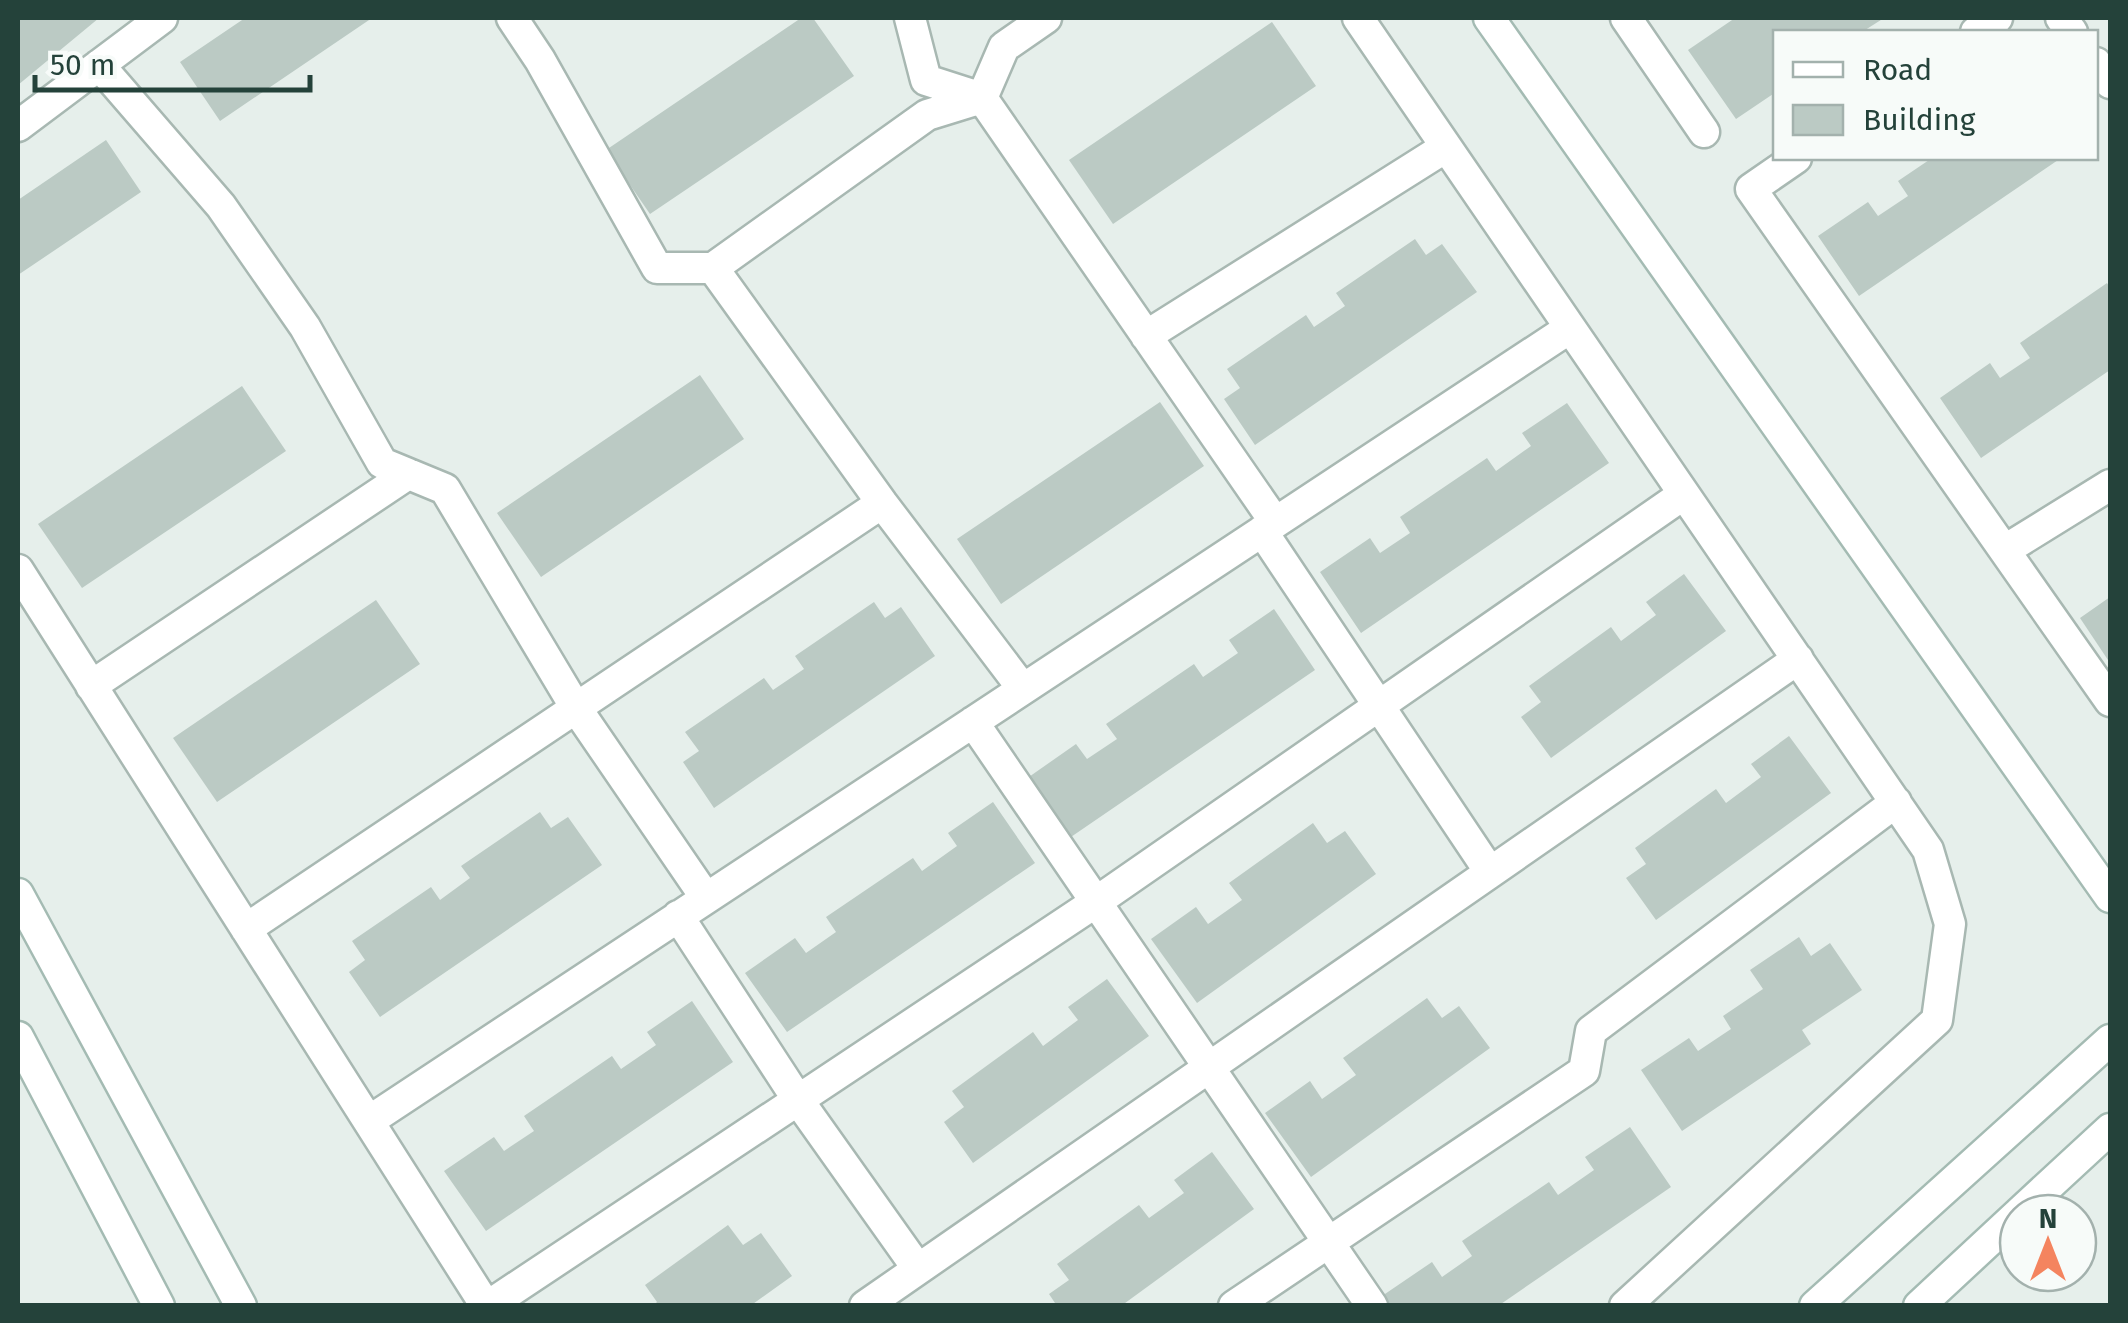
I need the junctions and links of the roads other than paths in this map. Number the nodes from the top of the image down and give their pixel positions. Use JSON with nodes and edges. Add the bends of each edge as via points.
{"nodes":[{"id":1,"x":162,"y":18,"type":"edge"},
{"id":2,"x":512,"y":18,"type":"edge"},
{"id":3,"x":910,"y":18,"type":"edge"},
{"id":4,"x":1046,"y":18,"type":"edge"},
{"id":5,"x":1358,"y":18,"type":"edge"},
{"id":6,"x":1490,"y":18,"type":"edge"},
{"id":7,"x":1626,"y":18,"type":"edge"},
{"id":8,"x":99,"y":64,"type":"junction"},
{"id":9,"x":982,"y":98,"type":"junction"},
{"id":10,"x":18,"y":126,"type":"edge"},
{"id":11,"x":1704,"y":132,"type":"dead end"},
{"id":12,"x":1446,"y":147,"type":"junction"},
{"id":13,"x":1793,"y":160,"type":"edge"},
{"id":14,"x":713,"y":268,"type":"junction"},
{"id":15,"x":1570,"y":328,"type":"junction"},
{"id":16,"x":1146,"y":336,"type":"junction"},
{"id":17,"x":408,"y":474,"type":"junction"},
{"id":18,"x":2110,"y":485,"type":"edge"},
{"id":19,"x":1684,"y":494,"type":"junction"},
{"id":20,"x":882,"y":503,"type":"junction"},
{"id":21,"x":1269,"y":526,"type":"junction"},
{"id":22,"x":2005,"y":550,"type":"junction"},
{"id":23,"x":18,"y":570,"type":"edge"},
{"id":24,"x":1798,"y":659,"type":"junction"},
{"id":25,"x":92,"y":686,"type":"junction"},
{"id":26,"x":1023,"y":689,"type":"junction"},
{"id":27,"x":2110,"y":702,"type":"edge"},
{"id":28,"x":1380,"y":704,"type":"junction"},
{"id":29,"x":576,"y":708,"type":"junction"},
{"id":30,"x":972,"y":722,"type":"junction"},
{"id":31,"x":1896,"y":802,"type":"junction"},
{"id":32,"x":1490,"y":872,"type":"junction"},
{"id":33,"x":18,"y":894,"type":"edge"},
{"id":34,"x":2110,"y":897,"type":"edge"},
{"id":35,"x":706,"y":898,"type":"junction"},
{"id":36,"x":1096,"y":902,"type":"junction"},
{"id":37,"x":678,"y":916,"type":"junction"},
{"id":38,"x":246,"y":929,"type":"junction"},
{"id":39,"x":18,"y":1036,"type":"edge"},
{"id":40,"x":2110,"y":1040,"type":"edge"},
{"id":41,"x":1209,"y":1067,"type":"junction"},
{"id":42,"x":798,"y":1100,"type":"junction"},
{"id":43,"x":368,"y":1121,"type":"junction"},
{"id":44,"x":2110,"y":1129,"type":"edge"},
{"id":45,"x":2041,"y":1193,"type":"edge"},
{"id":46,"x":1998,"y":1233,"type":"edge"},
{"id":47,"x":1328,"y":1241,"type":"junction"},
{"id":48,"x":918,"y":1269,"type":"junction"},
{"id":49,"x":159,"y":1306,"type":"edge"},
{"id":50,"x":241,"y":1306,"type":"edge"},
{"id":51,"x":487,"y":1306,"type":"edge"},
{"id":52,"x":864,"y":1306,"type":"edge"},
{"id":53,"x":1234,"y":1306,"type":"edge"},
{"id":54,"x":1372,"y":1306,"type":"edge"},
{"id":55,"x":1625,"y":1306,"type":"edge"},
{"id":56,"x":1815,"y":1306,"type":"edge"},
{"id":57,"x":1918,"y":1306,"type":"edge"}],
"edges":[{"from":1,"to":8,"type":"street"},
{"from":2,"to":14,"type":"street","via":[[657,268]]},
{"from":3,"to":9,"type":"street","via":[[926,80]]},
{"from":4,"to":9,"type":"street","via":[[1004,47]]},
{"from":5,"to":12,"type":"street"},
{"from":6,"to":34,"type":"street"},
{"from":7,"to":11,"type":"street"},
{"from":8,"to":10,"type":"street"},
{"from":8,"to":17,"type":"street","via":[[221,206],[304,327],[382,464]]},
{"from":9,"to":14,"type":"street","via":[[927,115]]},
{"from":9,"to":16,"type":"street"},
{"from":12,"to":15,"type":"street"},
{"from":12,"to":16,"type":"street"},
{"from":13,"to":22,"type":"street","via":[[1751,189]]},
{"from":14,"to":20,"type":"street"},
{"from":15,"to":19,"type":"street"},
{"from":15,"to":21,"type":"street"},
{"from":16,"to":21,"type":"street"},
{"from":17,"to":25,"type":"street"},
{"from":17,"to":29,"type":"street","via":[[445,489]]},
{"from":18,"to":22,"type":"street"},
{"from":19,"to":24,"type":"street"},
{"from":19,"to":28,"type":"street"},
{"from":20,"to":26,"type":"street"},
{"from":20,"to":29,"type":"street"},
{"from":21,"to":26,"type":"street"},
{"from":21,"to":28,"type":"street"},
{"from":22,"to":27,"type":"street"},
{"from":23,"to":25,"type":"street"},
{"from":24,"to":31,"type":"street"},
{"from":24,"to":32,"type":"street"},
{"from":25,"to":38,"type":"street"},
{"from":26,"to":30,"type":"street"},
{"from":28,"to":32,"type":"street"},
{"from":28,"to":36,"type":"street"},
{"from":29,"to":35,"type":"street"},
{"from":29,"to":38,"type":"street"},
{"from":30,"to":35,"type":"street"},
{"from":30,"to":36,"type":"street"},
{"from":31,"to":47,"type":"street","via":[[1591,1031],[1584,1071]]},
{"from":31,"to":55,"type":"street","via":[[1928,850],[1950,924],[1937,1020]]},
{"from":32,"to":41,"type":"street"},
{"from":33,"to":50,"type":"street"},
{"from":35,"to":37,"type":"street"},
{"from":36,"to":41,"type":"street"},
{"from":36,"to":42,"type":"street"},
{"from":37,"to":42,"type":"street"},
{"from":37,"to":43,"type":"street"},
{"from":38,"to":43,"type":"street"},
{"from":39,"to":49,"type":"street"},
{"from":40,"to":56,"type":"street"},
{"from":41,"to":47,"type":"street"},
{"from":41,"to":48,"type":"street"},
{"from":42,"to":48,"type":"street"},
{"from":42,"to":51,"type":"street"},
{"from":43,"to":51,"type":"street"},
{"from":44,"to":45,"type":"street"},
{"from":46,"to":57,"type":"street"},
{"from":47,"to":53,"type":"street"},
{"from":47,"to":54,"type":"street"},
{"from":48,"to":52,"type":"street"}]}
